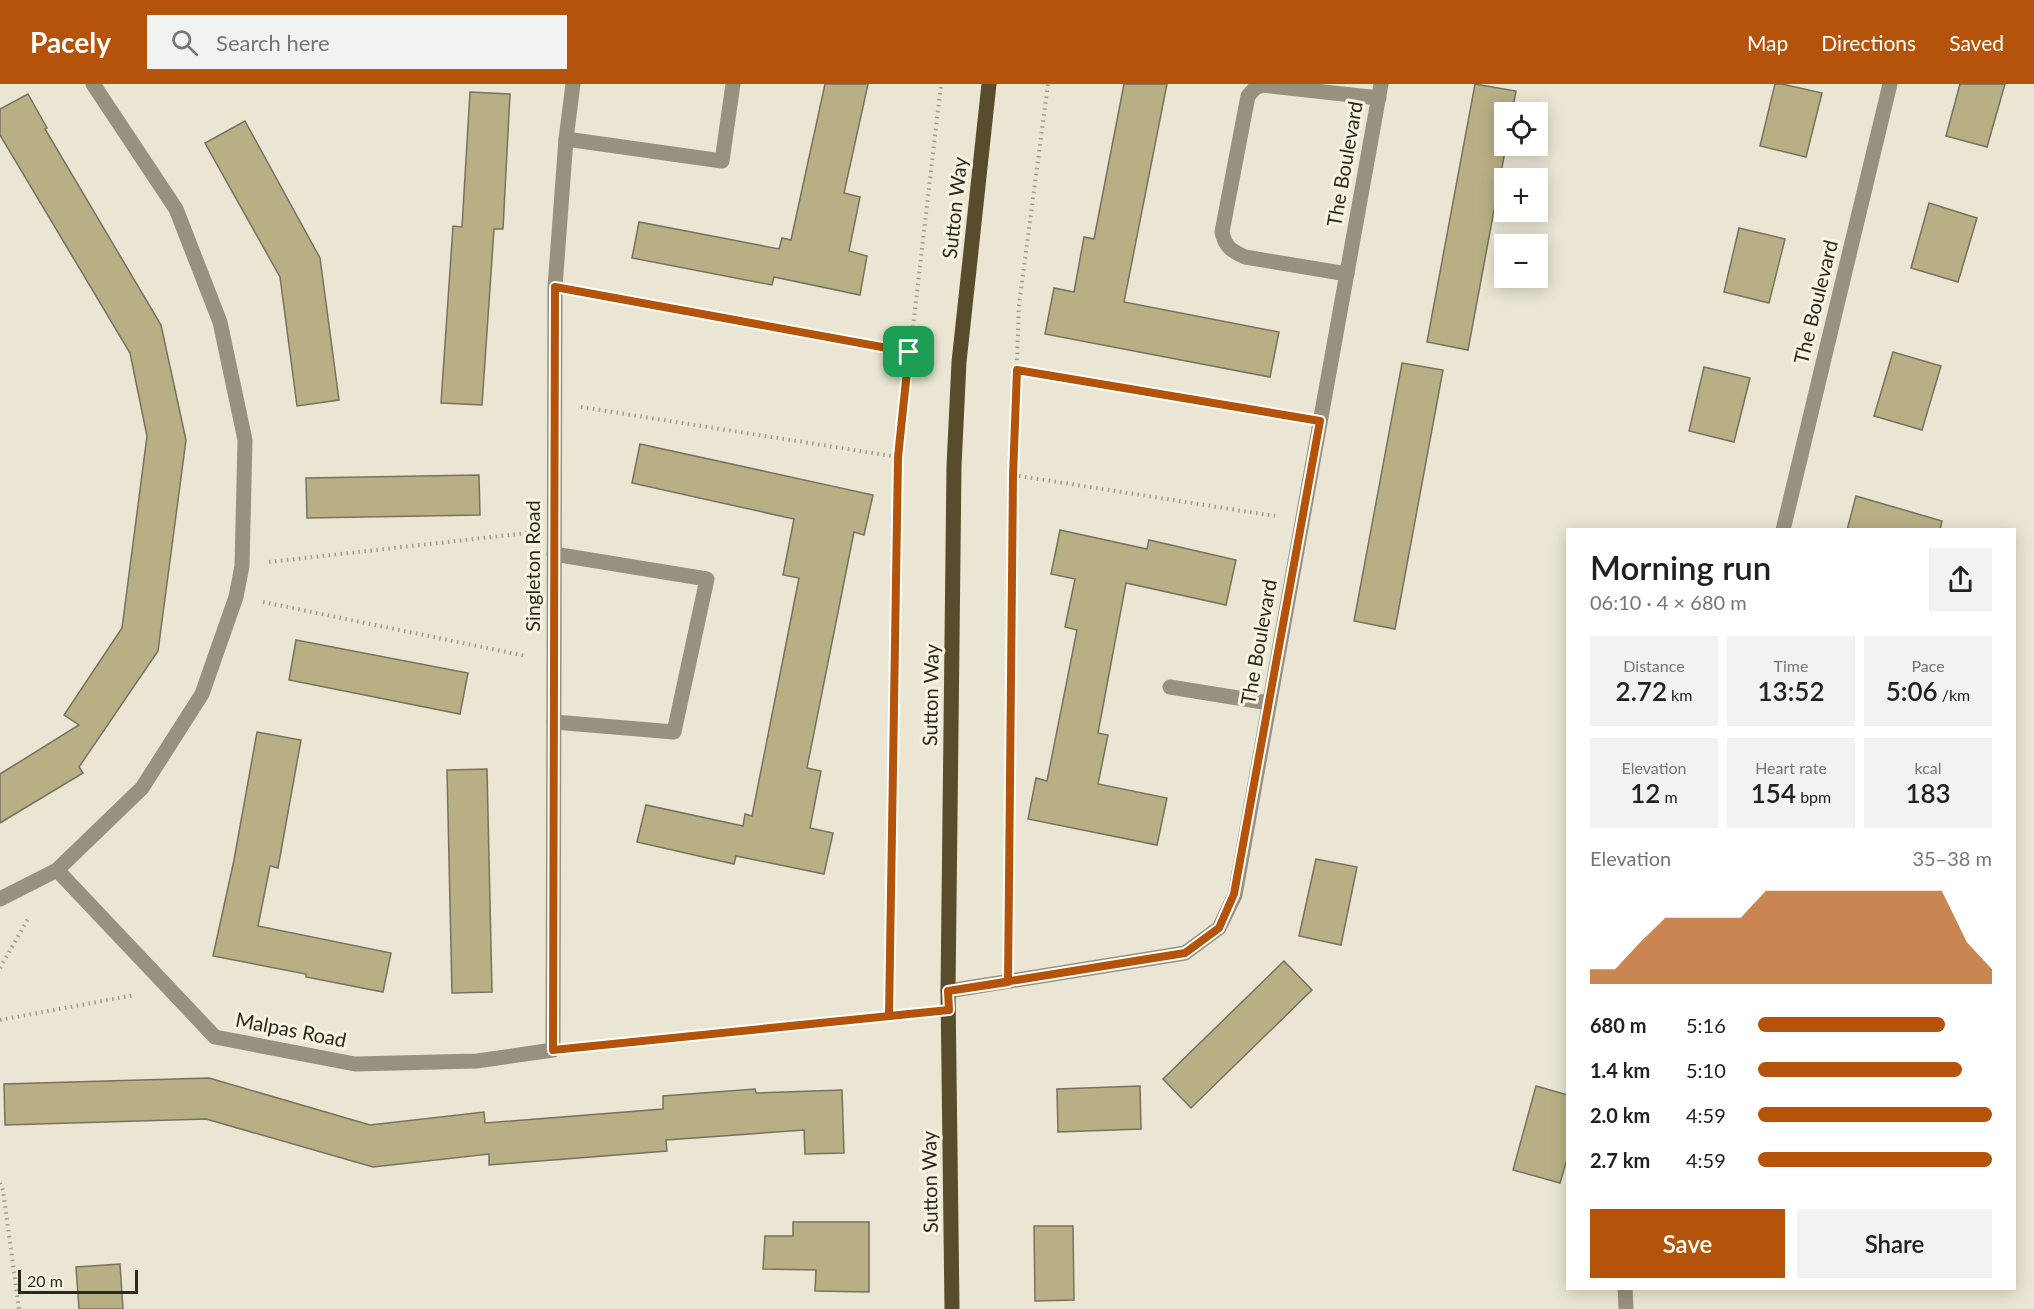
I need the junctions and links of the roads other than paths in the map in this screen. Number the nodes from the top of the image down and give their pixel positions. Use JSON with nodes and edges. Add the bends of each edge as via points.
{"nodes":[{"id":1,"x":93,"y":84,"type":"edge"},
{"id":2,"x":573,"y":84,"type":"edge"},
{"id":3,"x":733,"y":84,"type":"edge"},
{"id":4,"x":989,"y":84,"type":"edge"},
{"id":5,"x":1890,"y":84,"type":"edge"},
{"id":6,"x":1380,"y":91,"type":"edge"},
{"id":7,"x":566,"y":139,"type":"junction"},
{"id":8,"x":1347,"y":274,"type":"junction"},
{"id":9,"x":1783,"y":528,"type":"edge"},
{"id":10,"x":554,"y":554,"type":"junction"},
{"id":11,"x":1170,"y":687,"type":"dead end"},
{"id":12,"x":1269,"y":703,"type":"junction"},
{"id":13,"x":554,"y":722,"type":"junction"},
{"id":14,"x":57,"y":870,"type":"junction"},
{"id":15,"x":0,"y":899,"type":"edge"},
{"id":16,"x":948,"y":991,"type":"junction"},
{"id":17,"x":553,"y":1050,"type":"joint"},
{"id":18,"x":1625,"y":1290,"type":"edge"},
{"id":19,"x":952,"y":1309,"type":"edge"},
{"id":20,"x":1626,"y":1309,"type":"edge"}],
"edges":[{"from":1,"to":14,"type":"street","via":[[176,209],[220,322],[245,440],[242,566],[236,597],[202,694],[142,788]]},
{"from":2,"to":7,"type":"street","name":"Singleton Road"},
{"from":3,"to":7,"type":"street","via":[[722,161]]},
{"from":4,"to":16,"type":"main road","name":"Sutton Way","via":[[959,362]]},
{"from":5,"to":9,"type":"street","name":"The Boulevard"},
{"from":6,"to":8,"type":"street","name":"The Boulevard"},
{"from":6,"to":8,"type":"street","via":[[1262,85],[1255,88],[1248,96],[1222,232],[1231,250],[1245,257]]},
{"from":7,"to":10,"type":"street","name":"Singleton Road","via":[[555,287]]},
{"from":8,"to":12,"type":"street","name":"The Boulevard"},
{"from":10,"to":13,"type":"street","name":"Singleton Road"},
{"from":10,"to":13,"type":"street","via":[[707,579],[674,732]]},
{"from":11,"to":12,"type":"street"},
{"from":12,"to":16,"type":"street","name":"The Boulevard","via":[[1234,894],[1219,928],[1185,953]]},
{"from":13,"to":17,"type":"street","name":"Singleton Road"},
{"from":14,"to":15,"type":"street"},
{"from":14,"to":17,"type":"street","name":"Malpas Road","via":[[215,1037],[355,1064],[477,1061]]},
{"from":16,"to":19,"type":"main road","name":"Sutton Way"},
{"from":18,"to":20,"type":"street"}]}
